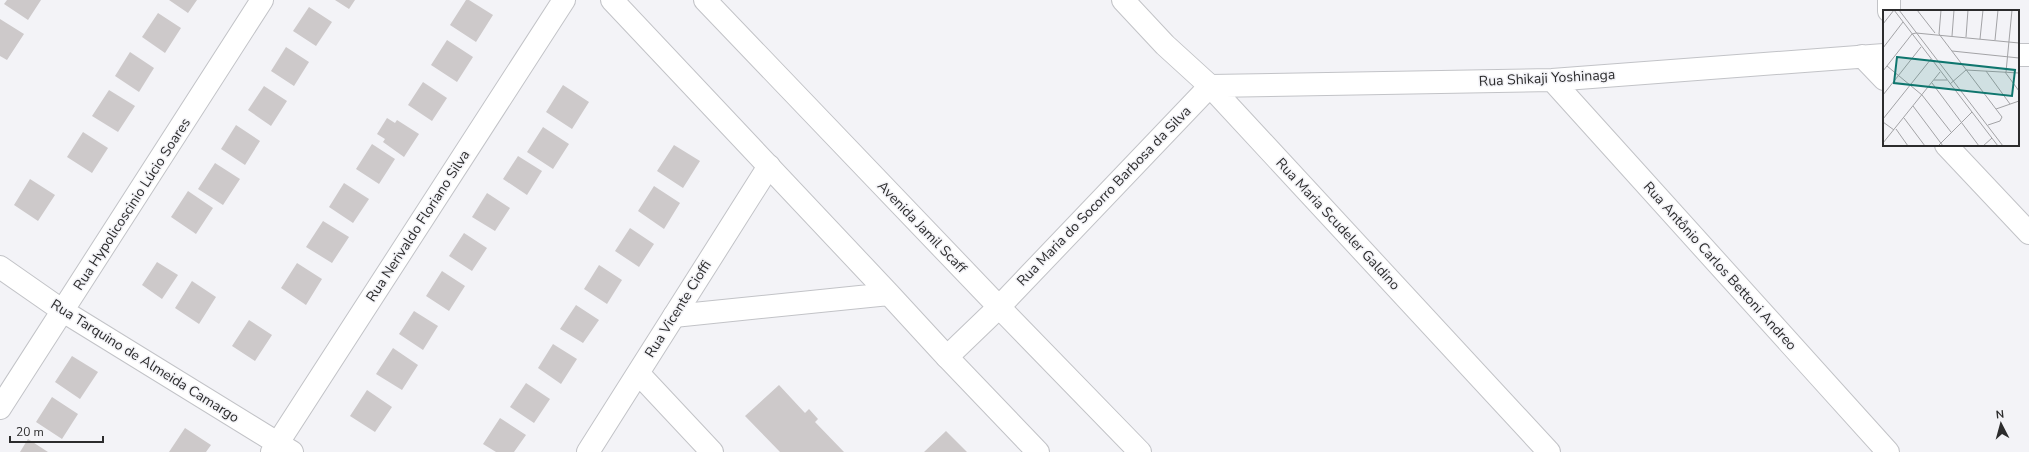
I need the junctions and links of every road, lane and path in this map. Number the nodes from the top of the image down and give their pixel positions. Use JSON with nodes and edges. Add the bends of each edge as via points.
{"nodes":[{"id":1,"x":262,"y":0,"type":"edge"},
{"id":2,"x":564,"y":0,"type":"edge"},
{"id":3,"x":612,"y":0,"type":"edge"},
{"id":4,"x":705,"y":0,"type":"edge"},
{"id":5,"x":1123,"y":0,"type":"edge"},
{"id":6,"x":1883,"y":55,"type":"edge"},
{"id":7,"x":1862,"y":56,"type":"junction"},
{"id":8,"x":1883,"y":78,"type":"edge"},
{"id":9,"x":1552,"y":80,"type":"junction"},
{"id":10,"x":1210,"y":86,"type":"junction"},
{"id":11,"x":1947,"y":146,"type":"edge"},
{"id":12,"x":769,"y":166,"type":"junction"},
{"id":13,"x":2029,"y":233,"type":"edge"},
{"id":14,"x":0,"y":267,"type":"edge"},
{"id":15,"x":889,"y":294,"type":"junction"},
{"id":16,"x":999,"y":307,"type":"junction"},
{"id":17,"x":63,"y":311,"type":"junction"},
{"id":18,"x":674,"y":316,"type":"junction"},
{"id":19,"x":947,"y":357,"type":"junction"},
{"id":20,"x":638,"y":373,"type":"junction"},
{"id":21,"x":0,"y":408,"type":"edge"},
{"id":22,"x":281,"y":449,"type":"edge"},
{"id":23,"x":588,"y":452,"type":"edge"},
{"id":24,"x":712,"y":452,"type":"edge"},
{"id":25,"x":1038,"y":452,"type":"edge"},
{"id":26,"x":1140,"y":452,"type":"edge"},
{"id":27,"x":1549,"y":452,"type":"edge"},
{"id":28,"x":1888,"y":452,"type":"edge"}],
"edges":[{"from":1,"to":17,"type":"street","name":"Rua Hypolicoscinio Lúcio Soares"},
{"from":2,"to":22,"type":"street","name":"Rua Nerivaldo Floriano Silva"},
{"from":3,"to":12,"type":"street"},
{"from":4,"to":16,"type":"street","name":"Avenida Jamil Scaff"},
{"from":5,"to":10,"type":"street","name":"Rua Maria Scudeler Galdino","via":[[1165,45]]},
{"from":6,"to":7,"type":"street","name":"Rua Shikaji Yoshinaga"},
{"from":7,"to":8,"type":"street"},
{"from":7,"to":9,"type":"street","name":"Rua Shikaji Yoshinaga"},
{"from":9,"to":10,"type":"street","name":"Rua Shikaji Yoshinaga"},
{"from":9,"to":28,"type":"street","name":"Rua Antônio Carlos Bettoni Andreo"},
{"from":10,"to":16,"type":"street","name":"Rua Maria do Socorro Barbosa da Silva"},
{"from":10,"to":27,"type":"street","name":"Rua Maria Scudeler Galdino"},
{"from":11,"to":13,"type":"street"},
{"from":12,"to":15,"type":"street"},
{"from":12,"to":18,"type":"street","name":"Rua Vicente Cioffi"},
{"from":14,"to":17,"type":"street","name":"Rua Tarquino de Almeida Camargo"},
{"from":15,"to":18,"type":"street"},
{"from":15,"to":19,"type":"street"},
{"from":16,"to":19,"type":"street","name":"Rua Maria do Socorro Barbosa da Silva"},
{"from":16,"to":26,"type":"street","name":"Avenida Jamil Scaff"},
{"from":17,"to":21,"type":"street","name":"Rua Hypolicoscinio Lúcio Soares"},
{"from":17,"to":22,"type":"street","name":"Rua Tarquino de Almeida Camargo"},
{"from":18,"to":20,"type":"street","name":"Rua Vicente Cioffi"},
{"from":19,"to":25,"type":"street"},
{"from":20,"to":23,"type":"street","name":"Rua Vicente Cioffi"},
{"from":20,"to":24,"type":"street"}]}
